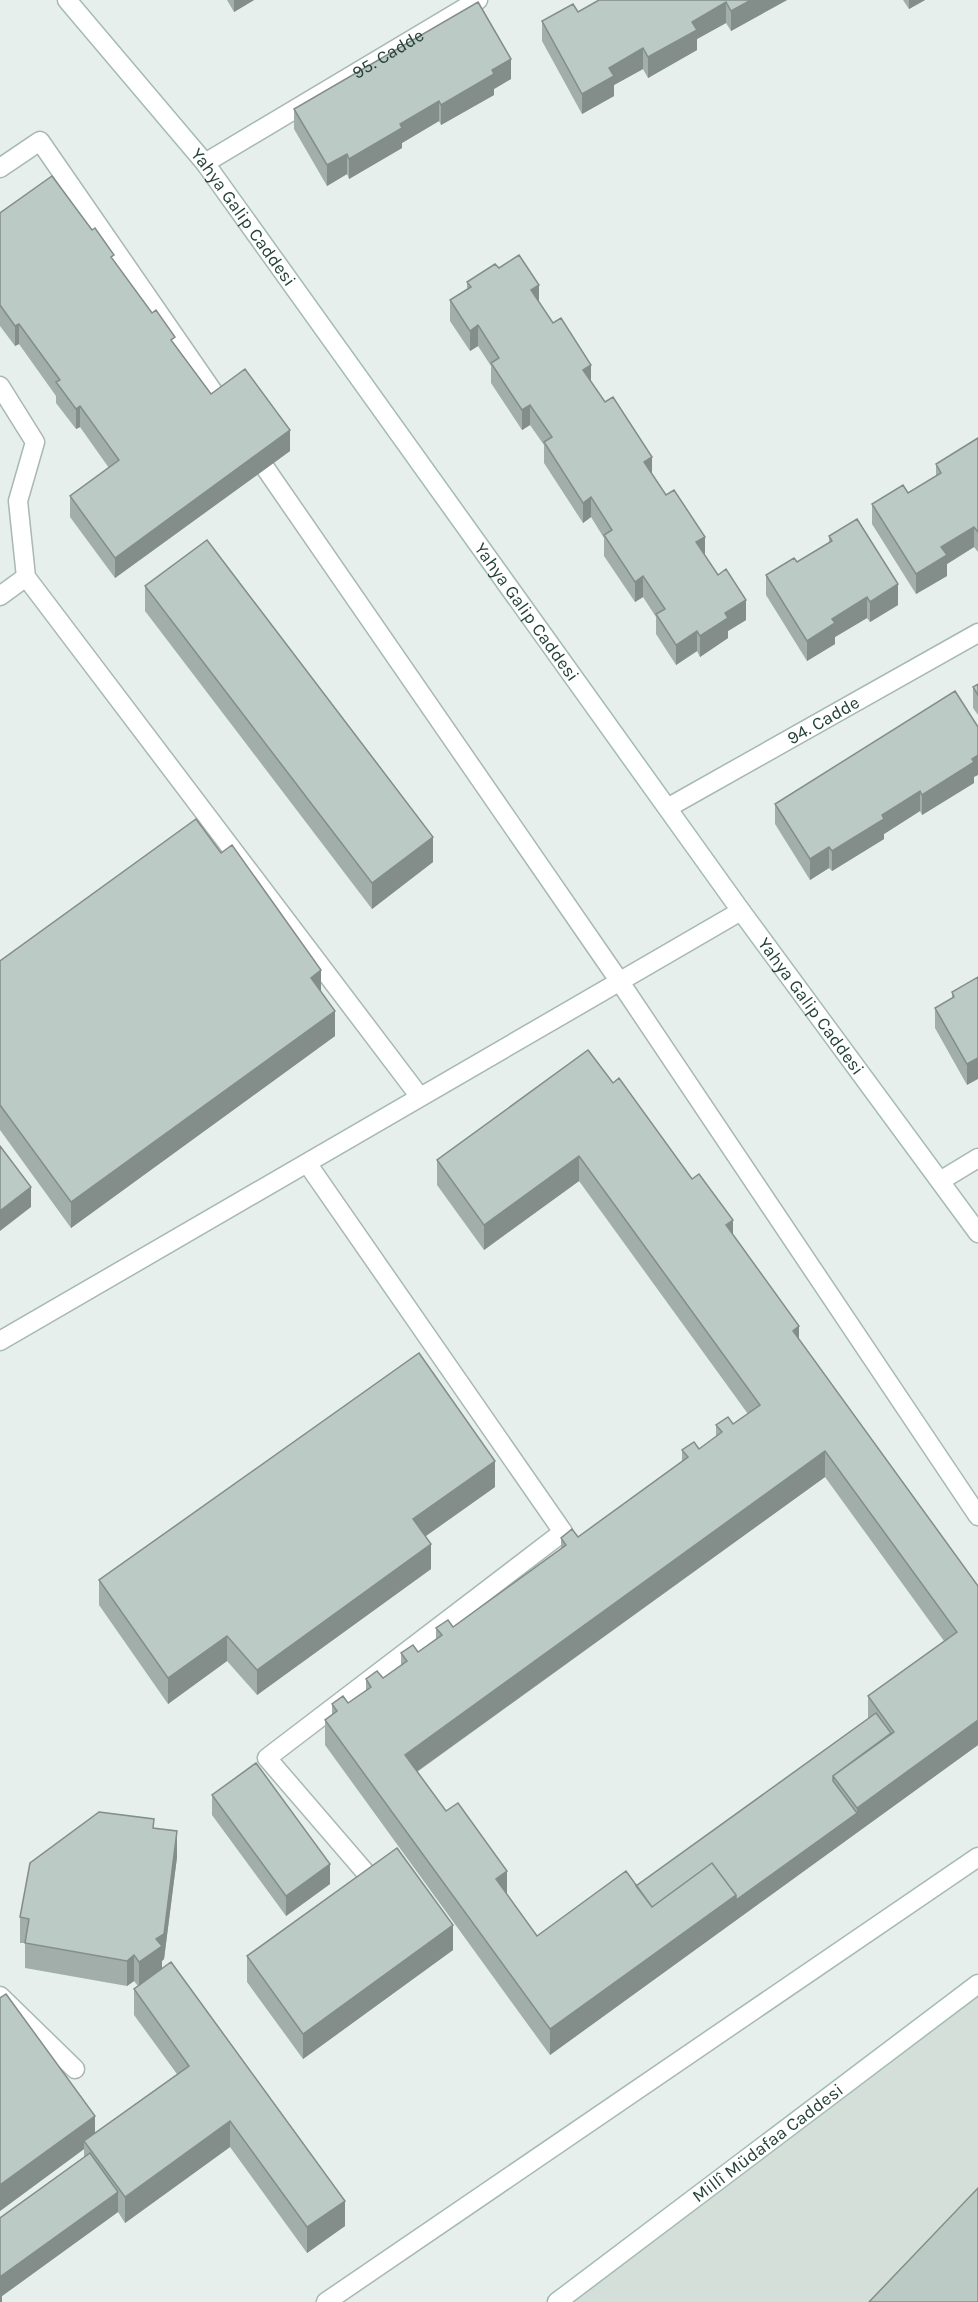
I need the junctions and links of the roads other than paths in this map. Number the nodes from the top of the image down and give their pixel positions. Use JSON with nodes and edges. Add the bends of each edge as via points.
{"nodes":[{"id":1,"x":67,"y":0,"type":"edge"},
{"id":2,"x":478,"y":0,"type":"edge"},
{"id":3,"x":205,"y":163,"type":"junction"},
{"id":4,"x":0,"y":168,"type":"edge"},
{"id":5,"x":0,"y":386,"type":"edge"},
{"id":6,"x":223,"y":406,"type":"edge"},
{"id":7,"x":266,"y":469,"type":"edge"},
{"id":8,"x":26,"y":577,"type":"junction"},
{"id":9,"x":0,"y":596,"type":"edge"},
{"id":10,"x":978,"y":633,"type":"edge"},
{"id":11,"x":669,"y":807,"type":"junction"},
{"id":12,"x":741,"y":911,"type":"junction"},
{"id":13,"x":620,"y":982,"type":"junction"},
{"id":14,"x":420,"y":1097,"type":"junction"},
{"id":15,"x":978,"y":1158,"type":"edge"},
{"id":16,"x":307,"y":1163,"type":"junction"},
{"id":17,"x":940,"y":1181,"type":"junction"},
{"id":18,"x":978,"y":1233,"type":"edge"},
{"id":19,"x":0,"y":1341,"type":"edge"},
{"id":20,"x":978,"y":1516,"type":"edge"},
{"id":21,"x":978,"y":1857,"type":"edge"},
{"id":22,"x":366,"y":1873,"type":"edge"},
{"id":23,"x":978,"y":1984,"type":"edge"},
{"id":24,"x":0,"y":1996,"type":"edge"},
{"id":25,"x":75,"y":2069,"type":"dead end"},
{"id":26,"x":326,"y":2302,"type":"edge"},
{"id":27,"x":557,"y":2302,"type":"edge"}],
"edges":[{"from":1,"to":3,"type":"street","name":"Yahya Galip Caddesi"},
{"from":2,"to":3,"type":"street","name":"95. Cadde"},
{"from":3,"to":11,"type":"street","name":"Yahya Galip Caddesi"},
{"from":4,"to":6,"type":"street","via":[[40,141]]},
{"from":5,"to":8,"type":"street","via":[[35,442],[18,501]]},
{"from":7,"to":13,"type":"street"},
{"from":8,"to":9,"type":"street"},
{"from":8,"to":14,"type":"street"},
{"from":10,"to":11,"type":"street","name":"94. Cadde"},
{"from":11,"to":12,"type":"street","name":"Yahya Galip Caddesi"},
{"from":12,"to":13,"type":"street"},
{"from":12,"to":17,"type":"street","name":"Yahya Galip Caddesi"},
{"from":13,"to":14,"type":"street"},
{"from":13,"to":20,"type":"street"},
{"from":14,"to":16,"type":"street"},
{"from":15,"to":17,"type":"street"},
{"from":16,"to":19,"type":"street"},
{"from":16,"to":22,"type":"street","via":[[563,1532],[267,1758]]},
{"from":17,"to":18,"type":"street","name":"Yahya Galip Caddesi"},
{"from":21,"to":26,"type":"street"},
{"from":23,"to":27,"type":"street","name":"Millî Müdafaa Caddesi"},
{"from":24,"to":25,"type":"street"}]}
